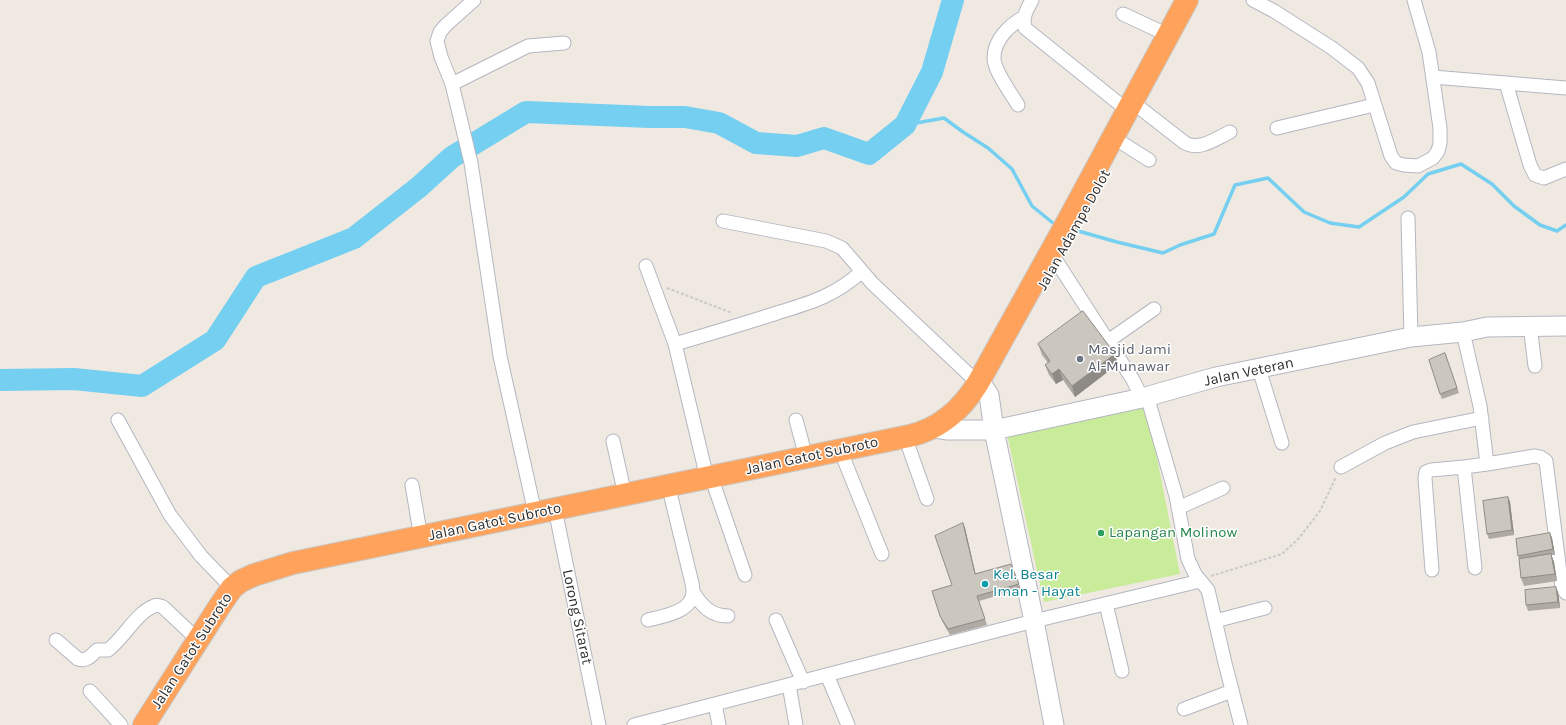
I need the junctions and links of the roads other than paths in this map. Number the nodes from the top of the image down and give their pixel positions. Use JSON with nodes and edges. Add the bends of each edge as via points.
{"nodes":[{"id":1,"x":474,"y":0,"type":"edge"},
{"id":2,"x":1032,"y":0,"type":"edge"},
{"id":3,"x":1187,"y":0,"type":"edge"},
{"id":4,"x":1199,"y":0,"type":"edge"},
{"id":5,"x":1253,"y":0,"type":"edge"},
{"id":6,"x":1415,"y":2,"type":"edge"},
{"id":7,"x":1123,"y":14,"type":"dead end"},
{"id":8,"x":1024,"y":16,"type":"junction"},
{"id":9,"x":1168,"y":35,"type":"junction"},
{"id":10,"x":564,"y":43,"type":"dead end"},
{"id":11,"x":1433,"y":77,"type":"junction"},
{"id":12,"x":1506,"y":83,"type":"junction"},
{"id":13,"x":452,"y":84,"type":"junction"},
{"id":14,"x":1566,"y":88,"type":"edge"},
{"id":15,"x":1018,"y":105,"type":"dead end"},
{"id":16,"x":1374,"y":106,"type":"junction"},
{"id":17,"x":1134,"y":109,"type":"junction"},
{"id":18,"x":1277,"y":128,"type":"dead end"},
{"id":19,"x":1230,"y":132,"type":"dead end"},
{"id":20,"x":1122,"y":143,"type":"junction"},
{"id":21,"x":1149,"y":160,"type":"dead end"},
{"id":22,"x":1566,"y":169,"type":"edge"},
{"id":23,"x":1408,"y":218,"type":"dead end"},
{"id":24,"x":723,"y":221,"type":"dead end"},
{"id":25,"x":1074,"y":221,"type":"junction"},
{"id":26,"x":1063,"y":240,"type":"junction"},
{"id":27,"x":1057,"y":262,"type":"junction"},
{"id":28,"x":646,"y":266,"type":"dead end"},
{"id":29,"x":861,"y":272,"type":"junction"},
{"id":30,"x":1154,"y":309,"type":"dead end"},
{"id":31,"x":1530,"y":326,"type":"junction"},
{"id":32,"x":1566,"y":326,"type":"edge"},
{"id":33,"x":1463,"y":332,"type":"junction"},
{"id":34,"x":1411,"y":338,"type":"junction"},
{"id":35,"x":1108,"y":341,"type":"junction"},
{"id":36,"x":674,"y":344,"type":"junction"},
{"id":37,"x":1535,"y":366,"type":"dead end"},
{"id":38,"x":1258,"y":369,"type":"junction"},
{"id":39,"x":981,"y":386,"type":"junction"},
{"id":40,"x":1145,"y":397,"type":"junction"},
{"id":41,"x":1482,"y":418,"type":"junction"},
{"id":42,"x":118,"y":420,"type":"dead end"},
{"id":43,"x":796,"y":420,"type":"dead end"},
{"id":44,"x":994,"y":430,"type":"junction"},
{"id":45,"x":928,"y":436,"type":"junction"},
{"id":46,"x":613,"y":441,"type":"dead end"},
{"id":47,"x":1282,"y":443,"type":"dead end"},
{"id":48,"x":856,"y":455,"type":"junction"},
{"id":49,"x":806,"y":457,"type":"junction"},
{"id":50,"x":1486,"y":464,"type":"junction"},
{"id":51,"x":1341,"y":467,"type":"road end"},
{"id":52,"x":1464,"y":468,"type":"junction"},
{"id":53,"x":711,"y":483,"type":"junction"},
{"id":54,"x":412,"y":485,"type":"dead end"},
{"id":55,"x":1223,"y":488,"type":"dead end"},
{"id":56,"x":625,"y":495,"type":"junction"},
{"id":57,"x":671,"y":497,"type":"junction"},
{"id":58,"x":928,"y":499,"type":"dead end"},
{"id":59,"x":1178,"y":508,"type":"junction"},
{"id":60,"x":549,"y":514,"type":"junction"},
{"id":61,"x":421,"y":538,"type":"junction"},
{"id":62,"x":882,"y":554,"type":"dead end"},
{"id":63,"x":300,"y":568,"type":"junction"},
{"id":64,"x":1475,"y":568,"type":"dead end"},
{"id":65,"x":1432,"y":570,"type":"dead end"},
{"id":66,"x":746,"y":575,"type":"dead end"},
{"id":67,"x":1200,"y":581,"type":"junction"},
{"id":68,"x":227,"y":583,"type":"junction"},
{"id":69,"x":693,"y":592,"type":"junction"},
{"id":70,"x":1566,"y":593,"type":"edge"},
{"id":71,"x":1106,"y":604,"type":"junction"},
{"id":72,"x":1265,"y":608,"type":"dead end"},
{"id":73,"x":728,"y":616,"type":"dead end"},
{"id":74,"x":648,"y":620,"type":"dead end"},
{"id":75,"x":776,"y":620,"type":"dead end"},
{"id":76,"x":1034,"y":621,"type":"junction"},
{"id":77,"x":1215,"y":621,"type":"junction"},
{"id":78,"x":197,"y":639,"type":"junction"},
{"id":79,"x":56,"y":640,"type":"dead end"},
{"id":80,"x":1122,"y":671,"type":"dead end"},
{"id":81,"x":827,"y":676,"type":"junction"},
{"id":82,"x":804,"y":682,"type":"junction"},
{"id":83,"x":789,"y":685,"type":"junction"},
{"id":84,"x":90,"y":691,"type":"dead end"},
{"id":85,"x":1232,"y":691,"type":"junction"},
{"id":86,"x":715,"y":704,"type":"junction"},
{"id":87,"x":1184,"y":709,"type":"dead end"},
{"id":88,"x":121,"y":725,"type":"edge"},
{"id":89,"x":144,"y":725,"type":"edge"},
{"id":90,"x":160,"y":725,"type":"edge"},
{"id":91,"x":599,"y":725,"type":"edge"},
{"id":92,"x":634,"y":725,"type":"edge"},
{"id":93,"x":719,"y":725,"type":"edge"},
{"id":94,"x":796,"y":725,"type":"edge"},
{"id":95,"x":848,"y":725,"type":"edge"},
{"id":96,"x":1054,"y":725,"type":"edge"},
{"id":97,"x":1242,"y":725,"type":"edge"}],
"edges":[{"from":1,"to":13,"type":"street","name":"Lorong Sitarat","via":[[446,25],[437,41]]},
{"from":2,"to":8,"type":"street"},
{"from":3,"to":9,"type":"highway","name":"Jalan Adampe Dolot"},
{"from":4,"to":17,"type":"highway","name":"Jalan Adampe Dolot"},
{"from":5,"to":16,"type":"street","via":[[1332,48],[1358,68],[1368,83]]},
{"from":6,"to":11,"type":"street"},
{"from":7,"to":9,"type":"street"},
{"from":8,"to":15,"type":"street","via":[[1004,33],[996,46],[994,58]]},
{"from":8,"to":17,"type":"street","via":[[1025,28]]},
{"from":9,"to":17,"type":"highway","name":"Jalan Adampe Dolot"},
{"from":10,"to":13,"type":"street","via":[[528,46]]},
{"from":11,"to":12,"type":"street"},
{"from":11,"to":16,"type":"street","via":[[1440,143],[1438,151],[1426,163],[1418,166],[1396,162],[1391,156]]},
{"from":12,"to":14,"type":"street"},
{"from":12,"to":22,"type":"street","via":[[1535,175],[1544,178]]},
{"from":13,"to":60,"type":"street","name":"Lorong Sitarat","via":[[471,163],[500,356]]},
{"from":16,"to":18,"type":"street"},
{"from":17,"to":19,"type":"street","via":[[1192,147],[1200,146]]},
{"from":17,"to":20,"type":"highway","name":"Jalan Adampe Dolot"},
{"from":17,"to":25,"type":"highway","name":"Jalan Adampe Dolot"},
{"from":20,"to":21,"type":"street"},
{"from":20,"to":25,"type":"highway","name":"Jalan Adampe Dolot"},
{"from":23,"to":34,"type":"street"},
{"from":24,"to":29,"type":"street","via":[[832,243],[842,248]]},
{"from":25,"to":26,"type":"highway","name":"Jalan Adampe Dolot"},
{"from":26,"to":27,"type":"highway","name":"Jalan Adampe Dolot"},
{"from":26,"to":39,"type":"highway","name":"Jalan Adampe Dolot"},
{"from":27,"to":35,"type":"street"},
{"from":27,"to":39,"type":"highway","name":"Jalan Adampe Dolot"},
{"from":28,"to":36,"type":"street"},
{"from":29,"to":36,"type":"street","via":[[844,286],[822,298],[753,322]]},
{"from":29,"to":39,"type":"street"},
{"from":30,"to":35,"type":"street"},
{"from":31,"to":32,"type":"street","name":"Jalan Veteran"},
{"from":31,"to":33,"type":"street","name":"Jalan Veteran","via":[[1487,327]]},
{"from":31,"to":37,"type":"street"},
{"from":33,"to":34,"type":"street","name":"Jalan Veteran"},
{"from":33,"to":41,"type":"street"},
{"from":34,"to":38,"type":"street","name":"Jalan Veteran"},
{"from":35,"to":40,"type":"street"},
{"from":36,"to":53,"type":"street"},
{"from":38,"to":40,"type":"street","name":"Jalan Veteran","via":[[1216,377]]},
{"from":38,"to":47,"type":"street"},
{"from":39,"to":44,"type":"street","via":[[989,395]]},
{"from":39,"to":45,"type":"highway","name":"Jalan Adampe Dolot"},
{"from":40,"to":44,"type":"street","name":"Jalan Veteran"},
{"from":40,"to":59,"type":"street"},
{"from":41,"to":50,"type":"street"},
{"from":41,"to":51,"type":"street","via":[[1413,432],[1385,443]]},
{"from":42,"to":68,"type":"street","via":[[170,515],[194,547]]},
{"from":43,"to":49,"type":"street"},
{"from":44,"to":45,"type":"street","name":"Jalan Veteran"},
{"from":44,"to":76,"type":"street"},
{"from":45,"to":48,"type":"highway","name":"Jalan Gatot Subroto"},
{"from":45,"to":58,"type":"street"},
{"from":46,"to":56,"type":"street"},
{"from":48,"to":49,"type":"highway","name":"Jalan Gatot Subroto"},
{"from":48,"to":53,"type":"highway","name":"Jalan Gatot Subroto"},
{"from":48,"to":62,"type":"street"},
{"from":49,"to":53,"type":"highway","name":"Jalan Gatot Subroto"},
{"from":50,"to":52,"type":"street"},
{"from":50,"to":70,"type":"street","via":[[1535,456],[1540,456],[1546,461],[1562,588]]},
{"from":52,"to":64,"type":"street"},
{"from":52,"to":65,"type":"street","via":[[1426,472]]},
{"from":53,"to":56,"type":"highway","name":"Jalan Gatot Subroto"},
{"from":53,"to":57,"type":"highway","name":"Jalan Gatot Subroto"},
{"from":53,"to":66,"type":"street"},
{"from":54,"to":61,"type":"street"},
{"from":55,"to":59,"type":"street"},
{"from":56,"to":60,"type":"highway","name":"Jalan Gatot Subroto"},
{"from":57,"to":60,"type":"highway","name":"Jalan Gatot Subroto"},
{"from":57,"to":69,"type":"street"},
{"from":59,"to":67,"type":"street","via":[[1188,559]]},
{"from":60,"to":61,"type":"highway","name":"Jalan Gatot Subroto"},
{"from":60,"to":63,"type":"highway","name":"Jalan Gatot Subroto","via":[[535,528]]},
{"from":60,"to":91,"type":"street","name":"Lorong Sitarat"},
{"from":61,"to":63,"type":"highway","name":"Jalan Gatot Subroto"},
{"from":63,"to":68,"type":"highway","name":"Jalan Gatot Subroto","via":[[254,575],[241,581]]},
{"from":63,"to":90,"type":"highway","name":"Jalan Gatot Subroto","via":[[263,584],[237,604],[210,641]]},
{"from":67,"to":71,"type":"street"},
{"from":67,"to":77,"type":"street","via":[[1208,590]]},
{"from":68,"to":78,"type":"highway","name":"Jalan Gatot Subroto"},
{"from":69,"to":73,"type":"street","via":[[700,604],[709,611],[719,616]]},
{"from":69,"to":74,"type":"street","via":[[690,602],[683,608]]},
{"from":71,"to":76,"type":"street"},
{"from":71,"to":80,"type":"street"},
{"from":72,"to":77,"type":"street"},
{"from":75,"to":82,"type":"street"},
{"from":76,"to":81,"type":"street"},
{"from":76,"to":96,"type":"street"},
{"from":77,"to":85,"type":"street"},
{"from":78,"to":79,"type":"street","via":[[158,605],[142,615],[112,647],[108,650],[97,650],[86,660],[78,659]]},
{"from":78,"to":89,"type":"highway","name":"Jalan Gatot Subroto"},
{"from":81,"to":82,"type":"street"},
{"from":81,"to":95,"type":"street"},
{"from":82,"to":83,"type":"street"},
{"from":83,"to":86,"type":"street"},
{"from":83,"to":94,"type":"street"},
{"from":84,"to":88,"type":"street"},
{"from":85,"to":87,"type":"street"},
{"from":85,"to":97,"type":"street"},
{"from":86,"to":92,"type":"street"},
{"from":86,"to":93,"type":"street"}]}
